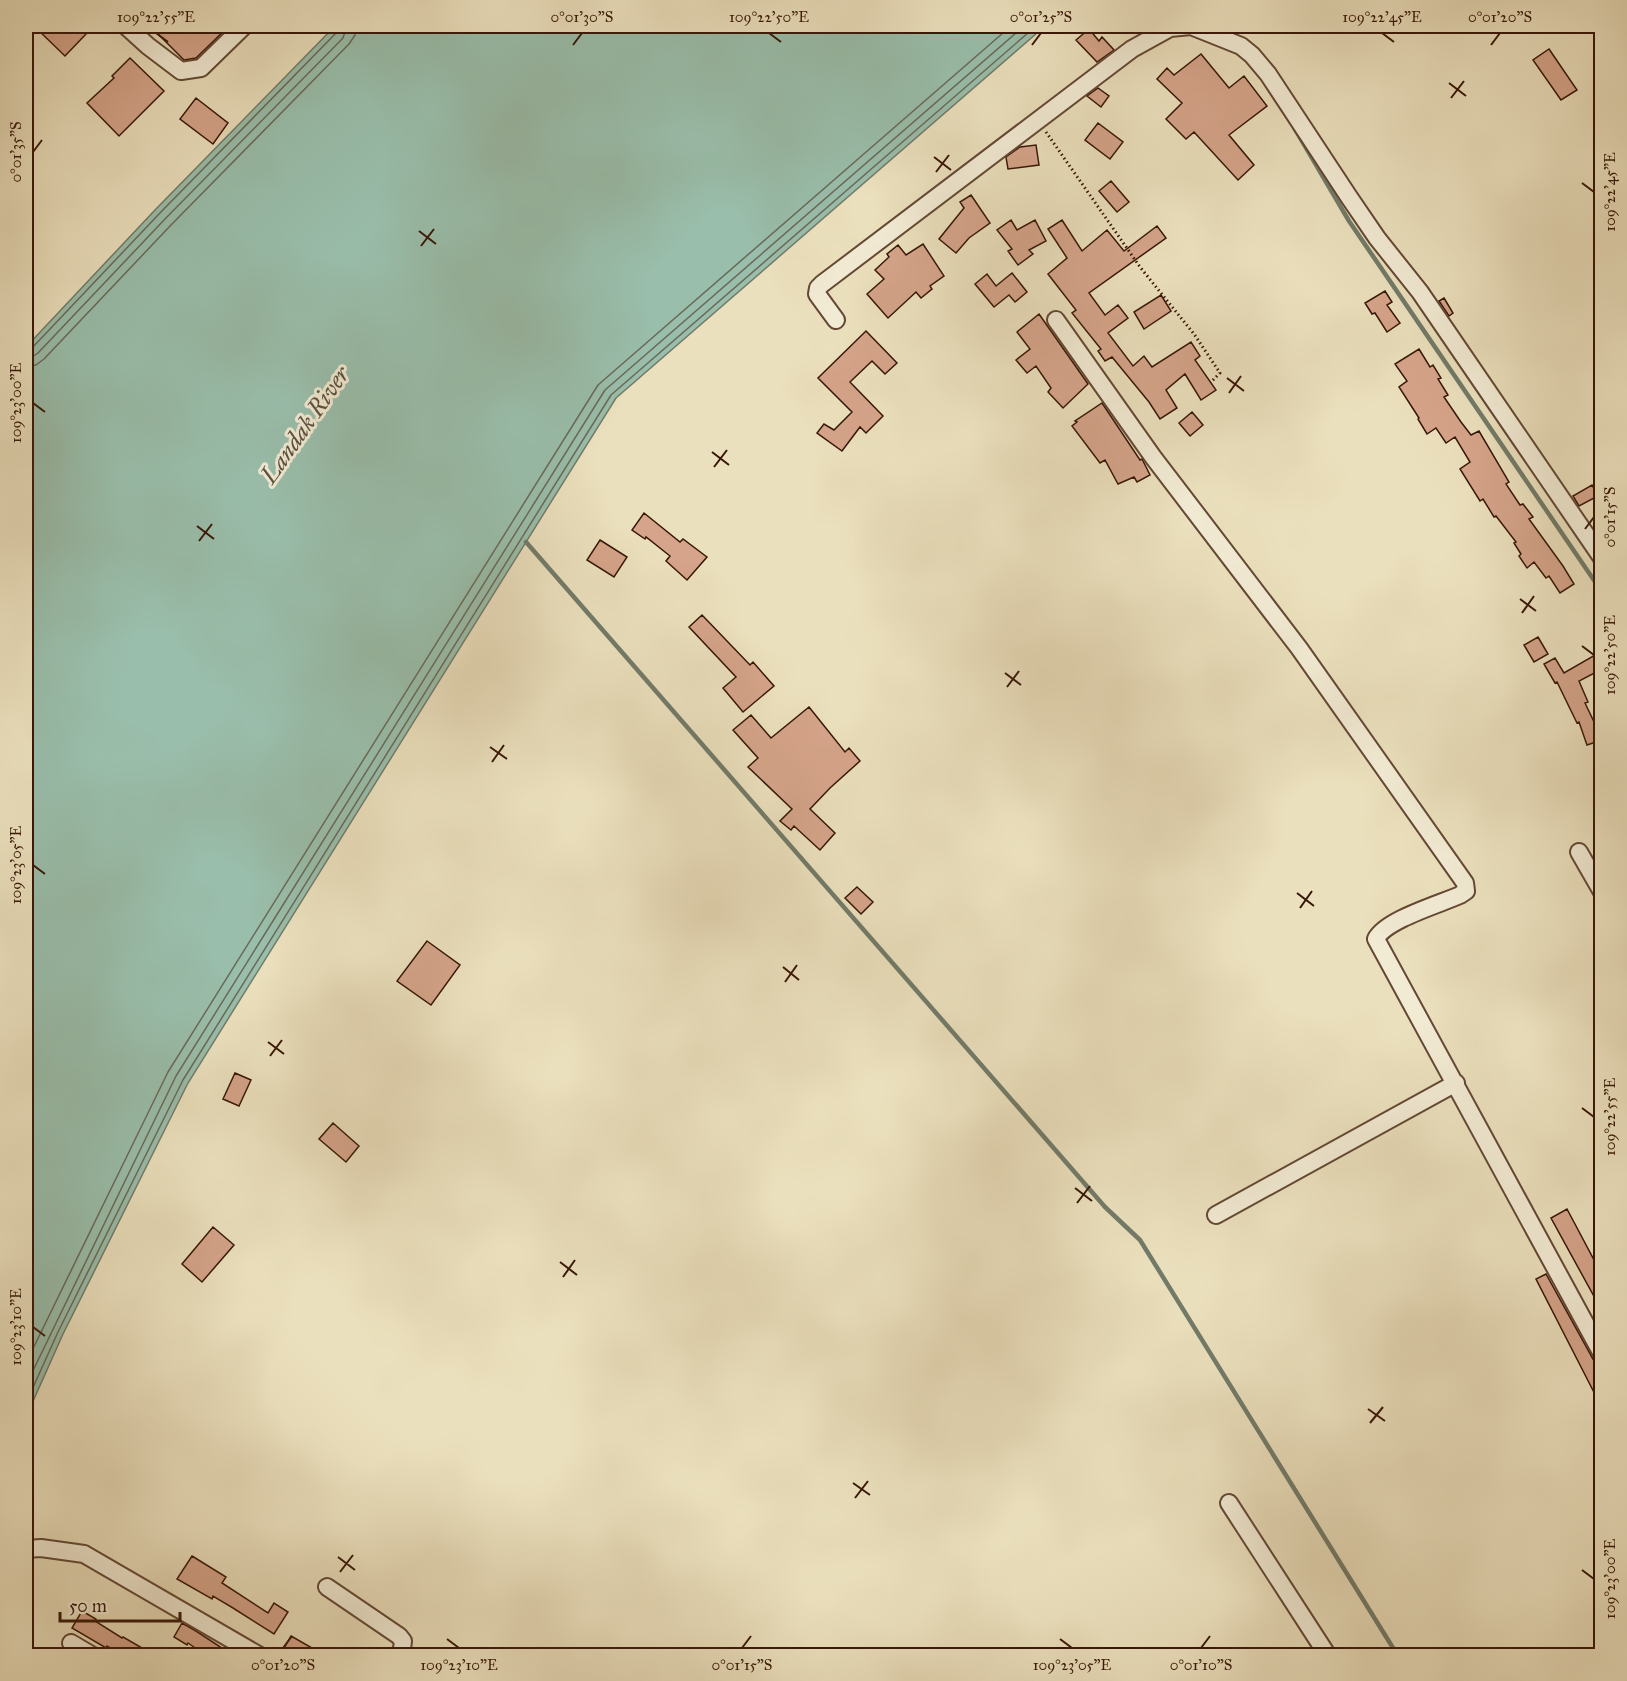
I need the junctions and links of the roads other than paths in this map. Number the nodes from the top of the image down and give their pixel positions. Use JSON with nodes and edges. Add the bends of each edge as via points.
{"nodes":[{"id":1,"x":126,"y":26,"type":"edge"},
{"id":2,"x":244,"y":26,"type":"edge"},
{"id":3,"x":1191,"y":27,"type":"edge"},
{"id":4,"x":837,"y":320,"type":"dead end"},
{"id":5,"x":1056,"y":320,"type":"dead end"},
{"id":6,"x":1602,"y":558,"type":"edge"},
{"id":7,"x":1579,"y":852,"type":"dead end"},
{"id":8,"x":1602,"y":892,"type":"edge"},
{"id":9,"x":1456,"y":1083,"type":"junction"},
{"id":10,"x":1216,"y":1215,"type":"dead end"},
{"id":11,"x":1602,"y":1354,"type":"edge"},
{"id":12,"x":1229,"y":1503,"type":"dead end"},
{"id":13,"x":26,"y":1548,"type":"edge"},
{"id":14,"x":327,"y":1587,"type":"dead end"},
{"id":15,"x":71,"y":1643,"type":"dead end"},
{"id":16,"x":93,"y":1656,"type":"edge"},
{"id":17,"x":260,"y":1656,"type":"edge"},
{"id":18,"x":398,"y":1656,"type":"edge"},
{"id":19,"x":1328,"y":1656,"type":"edge"}],
"edges":[{"from":1,"to":2,"type":"street","via":[[181,71],[201,68]]},
{"from":3,"to":4,"type":"street","via":[[1170,28],[1132,50],[819,286],[817,294]]},
{"from":3,"to":6,"type":"street","via":[[1241,46],[1268,74],[1377,238],[1420,292]]},
{"from":5,"to":9,"type":"street","via":[[1153,457],[1299,648],[1465,883],[1466,891],[1460,895],[1392,924],[1376,939]]},
{"from":7,"to":8,"type":"street"},
{"from":9,"to":10,"type":"street"},
{"from":9,"to":11,"type":"street"},
{"from":12,"to":19,"type":"street"},
{"from":13,"to":17,"type":"street","via":[[84,1554]]},
{"from":14,"to":18,"type":"street","via":[[399,1636],[403,1641]]},
{"from":15,"to":16,"type":"street"}]}
